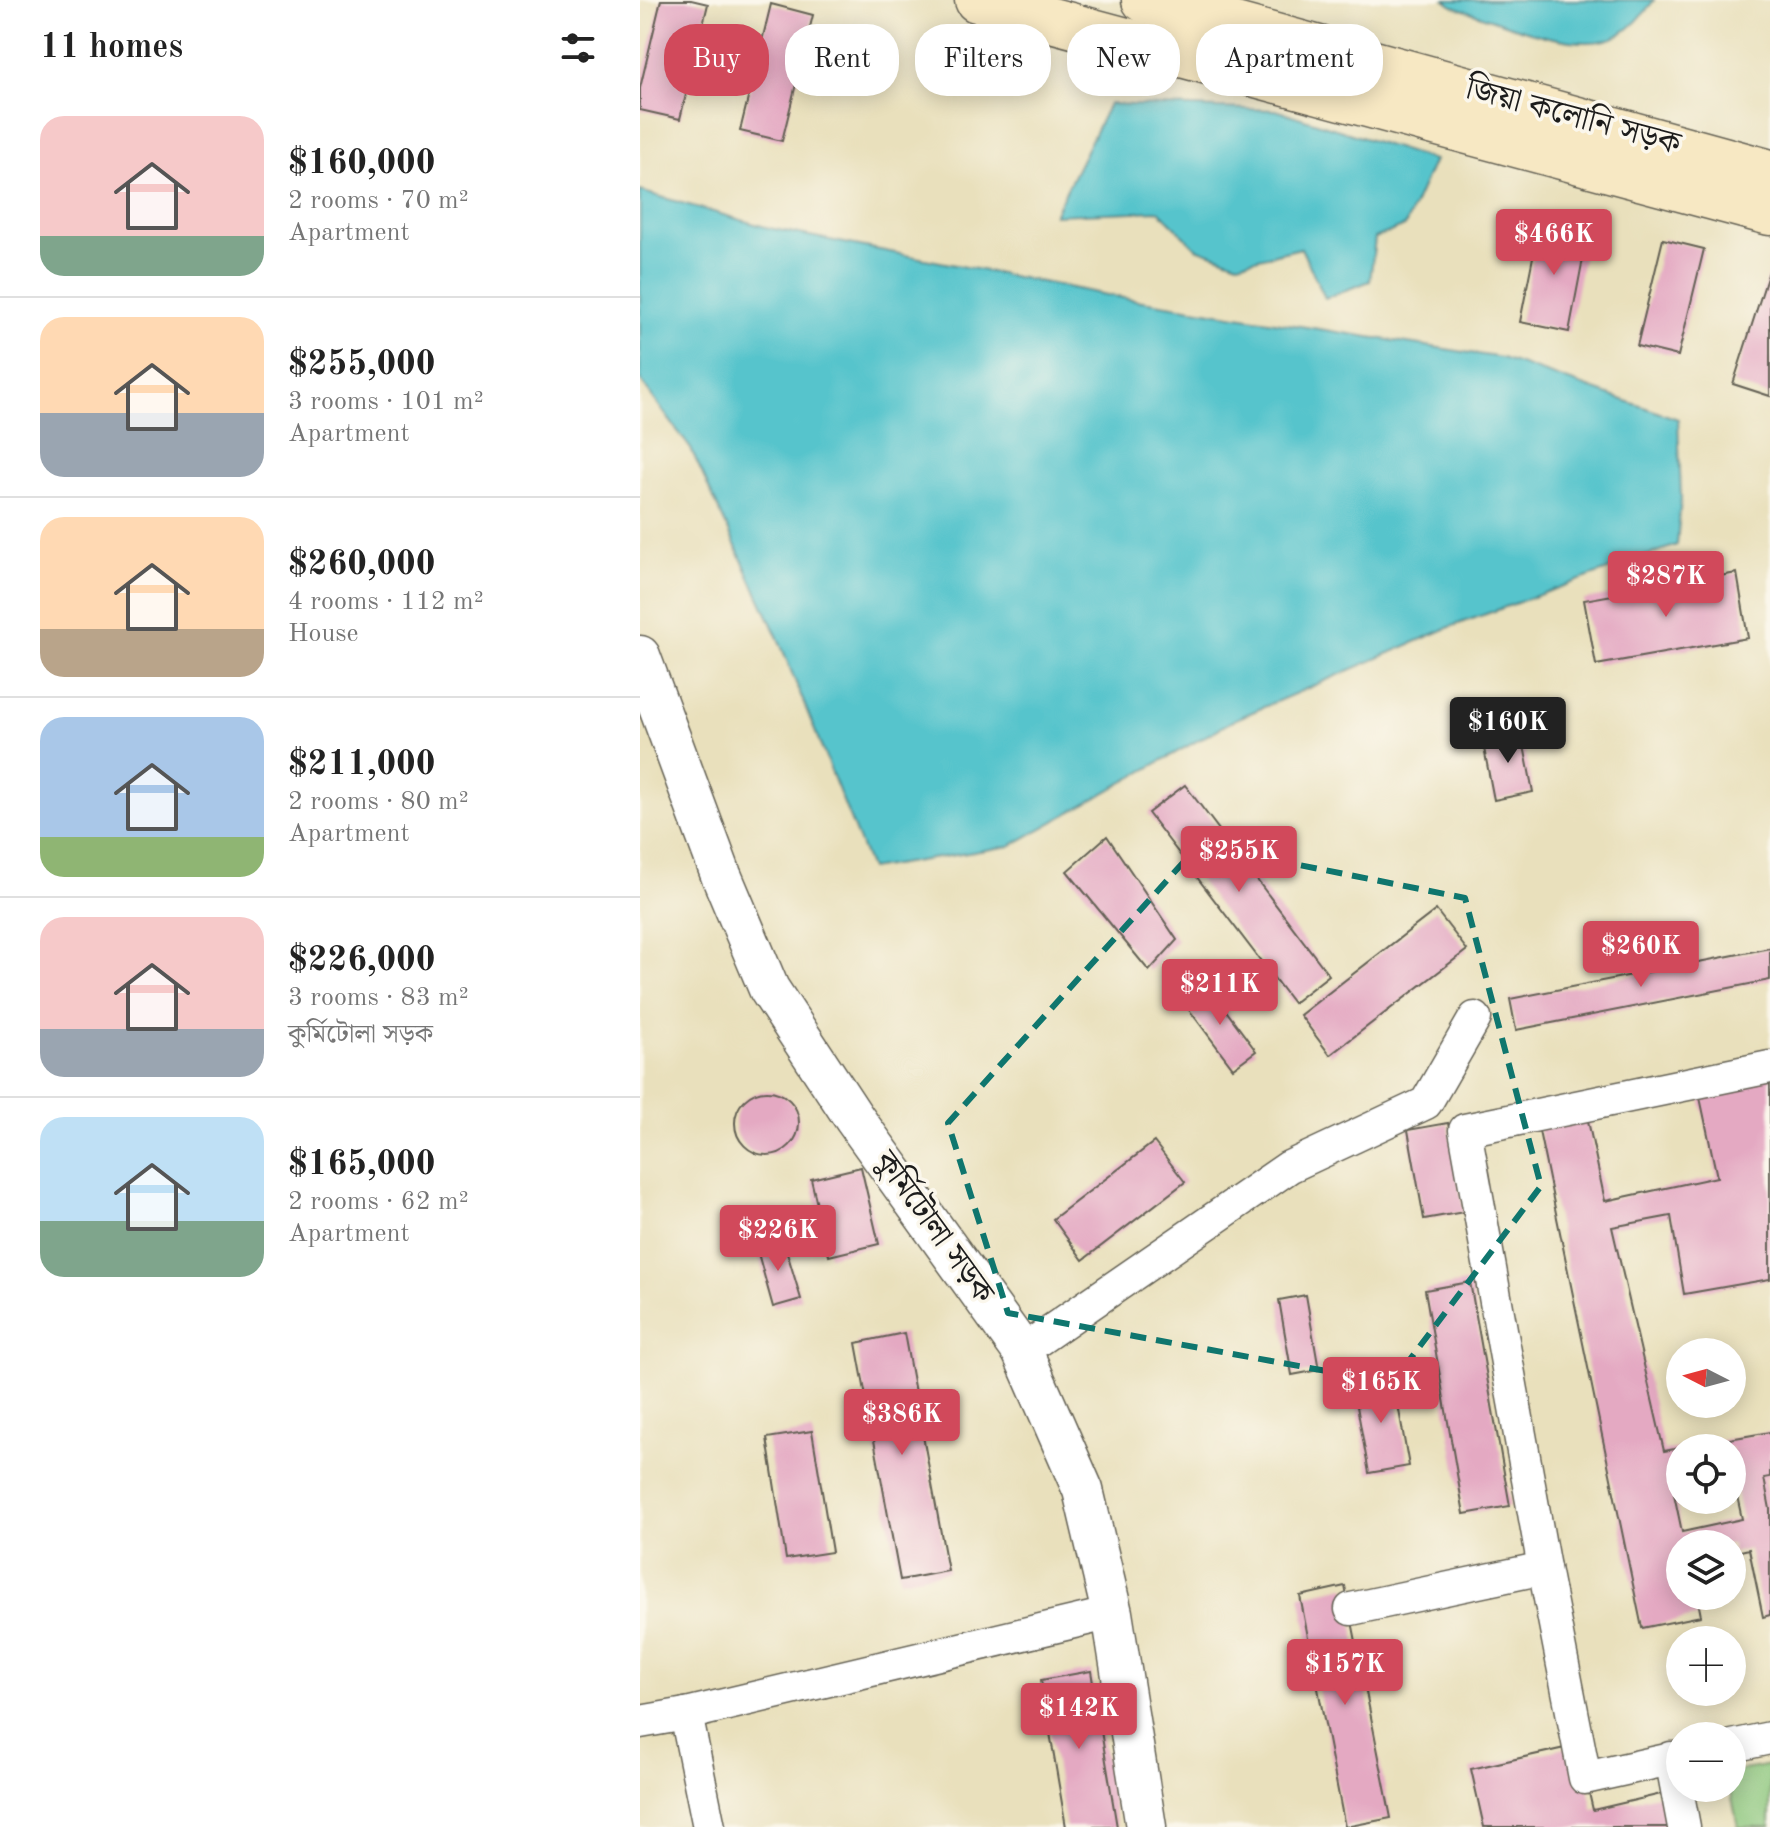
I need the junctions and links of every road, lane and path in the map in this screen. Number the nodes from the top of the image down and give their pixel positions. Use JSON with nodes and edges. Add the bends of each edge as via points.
{"nodes":[{"id":1,"x":977,"y":0,"type":"edge"},
{"id":2,"x":1144,"y":0,"type":"edge"},
{"id":3,"x":1770,"y":172,"type":"edge"},
{"id":4,"x":1770,"y":213,"type":"edge"},
{"id":5,"x":640,"y":656,"type":"edge"},
{"id":6,"x":1475,"y":1018,"type":"dead end"},
{"id":7,"x":1770,"y":1067,"type":"edge"},
{"id":8,"x":1022,"y":1351,"type":"junction"},
{"id":9,"x":1544,"y":1568,"type":"junction"},
{"id":10,"x":1351,"y":1609,"type":"dead end"},
{"id":11,"x":1112,"y":1613,"type":"junction"},
{"id":12,"x":686,"y":1714,"type":"junction"},
{"id":13,"x":640,"y":1722,"type":"edge"},
{"id":14,"x":1770,"y":1738,"type":"edge"},
{"id":15,"x":1746,"y":1743,"type":"edge"},
{"id":16,"x":1666,"y":1760,"type":"edge"},
{"id":17,"x":1681,"y":1802,"type":"edge"},
{"id":18,"x":709,"y":1827,"type":"edge"},
{"id":19,"x":1146,"y":1827,"type":"edge"},
{"id":20,"x":1684,"y":1827,"type":"edge"}],
"edges":[{"from":1,"to":4,"type":"main road","name":"জিয়া কলোনি সড়ক"},
{"from":2,"to":3,"type":"main road","name":"জিয়া কলোনি সড়ক"},
{"from":5,"to":8,"type":"street","name":"কুর্মিটোলা সড়ক","via":[[769,989],[854,1118]]},
{"from":6,"to":8,"type":"street","via":[[1426,1103],[1289,1167]]},
{"from":7,"to":9,"type":"street","via":[[1465,1130]]},
{"from":8,"to":11,"type":"street","name":"কুর্মিটোলা সড়ক","via":[[1083,1490]]},
{"from":9,"to":10,"type":"street"},
{"from":9,"to":16,"type":"street","via":[[1585,1778]]},
{"from":11,"to":12,"type":"street"},
{"from":11,"to":19,"type":"street","name":"কুর্মিটোলা সড়ক"},
{"from":12,"to":13,"type":"street"},
{"from":12,"to":18,"type":"street"},
{"from":14,"to":15,"type":"street"},
{"from":17,"to":20,"type":"street"}]}
